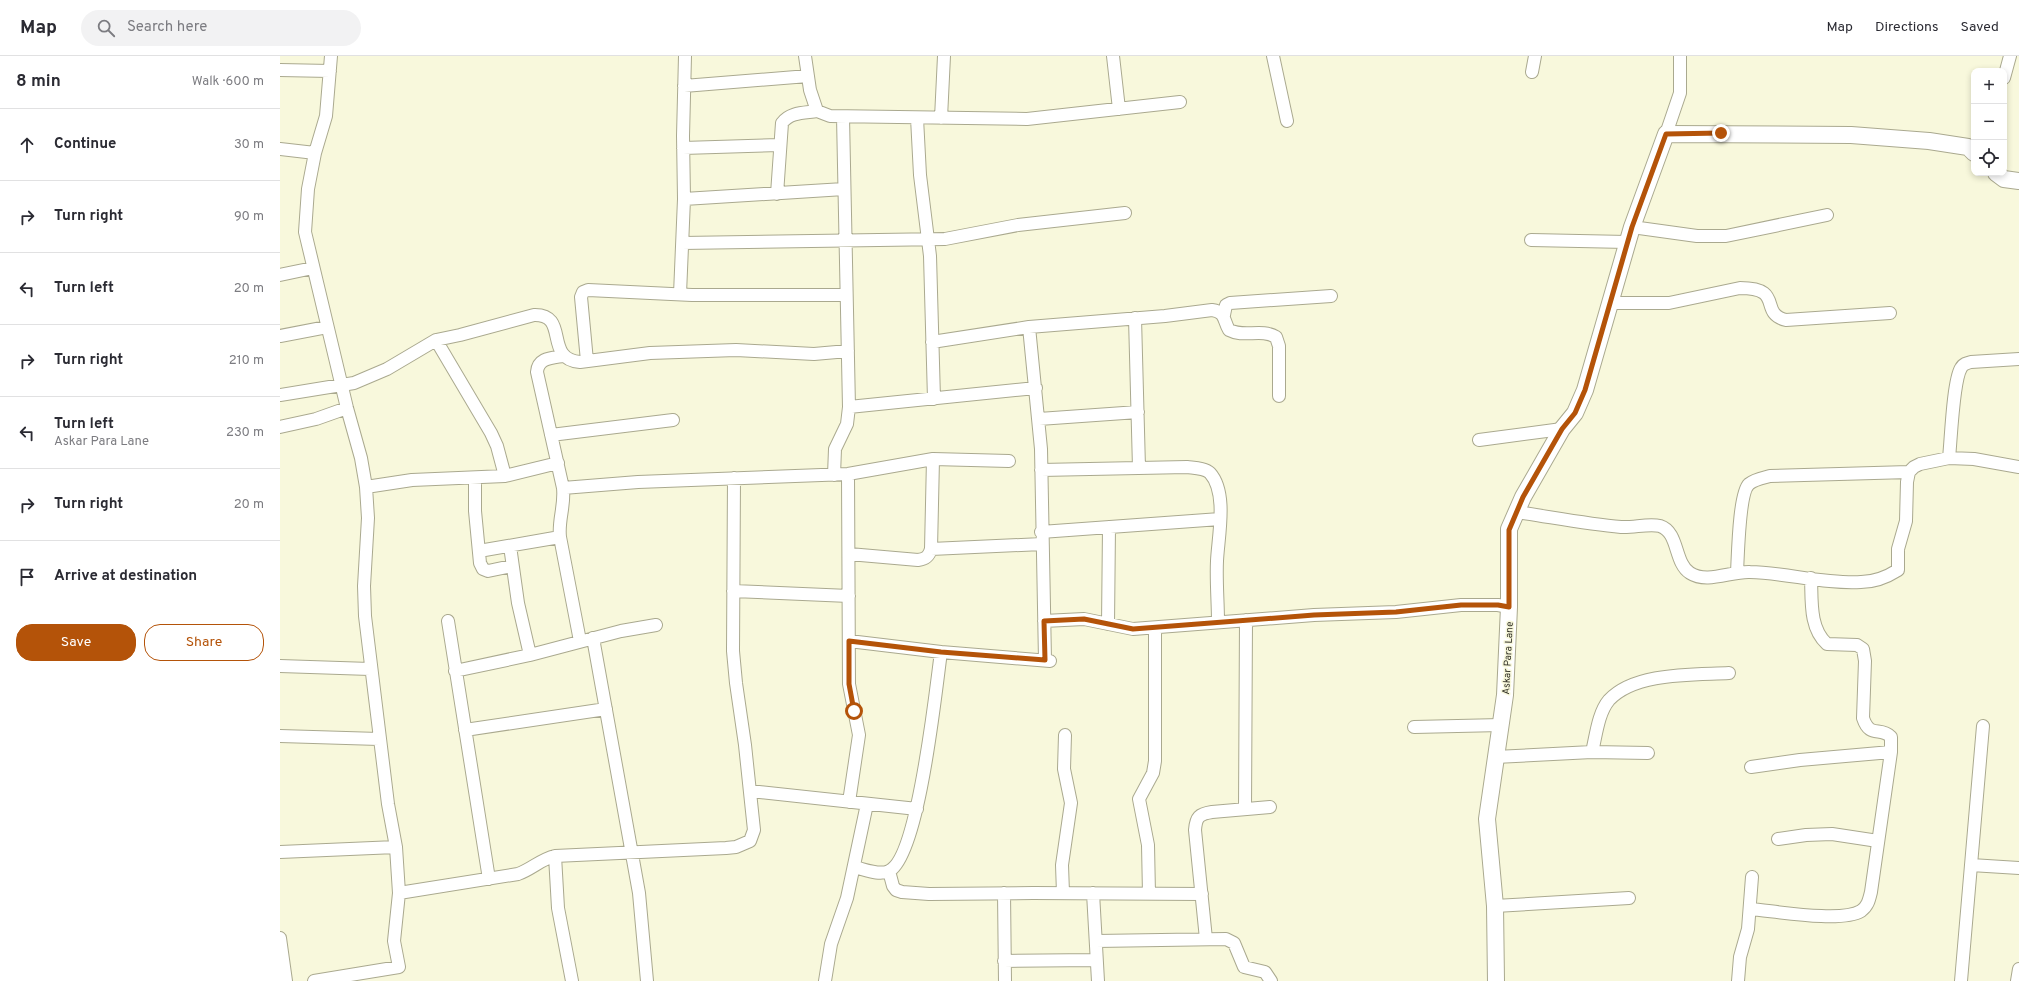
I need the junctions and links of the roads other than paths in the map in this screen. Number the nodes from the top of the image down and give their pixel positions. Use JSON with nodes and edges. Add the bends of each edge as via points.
{"nodes":[{"id":1,"x":331,"y":56,"type":"edge"},
{"id":2,"x":685,"y":56,"type":"edge"},
{"id":3,"x":805,"y":56,"type":"edge"},
{"id":4,"x":944,"y":56,"type":"edge"},
{"id":5,"x":1113,"y":56,"type":"edge"},
{"id":6,"x":1273,"y":56,"type":"edge"},
{"id":7,"x":1535,"y":56,"type":"edge"},
{"id":8,"x":1680,"y":56,"type":"edge"},
{"id":9,"x":2010,"y":56,"type":"edge"},
{"id":10,"x":2007,"y":68,"type":"edge"},
{"id":11,"x":280,"y":70,"type":"edge"},
{"id":12,"x":330,"y":71,"type":"junction"},
{"id":13,"x":1532,"y":72,"type":"dead end"},
{"id":14,"x":808,"y":76,"type":"junction"},
{"id":15,"x":684,"y":86,"type":"junction"},
{"id":16,"x":1180,"y":102,"type":"dead end"},
{"id":17,"x":1119,"y":109,"type":"junction"},
{"id":18,"x":817,"y":111,"type":"junction"},
{"id":19,"x":843,"y":117,"type":"junction"},
{"id":20,"x":917,"y":118,"type":"junction"},
{"id":21,"x":941,"y":118,"type":"junction"},
{"id":22,"x":1287,"y":121,"type":"dead end"},
{"id":23,"x":1666,"y":134,"type":"junction"},
{"id":24,"x":779,"y":145,"type":"junction"},
{"id":25,"x":1971,"y":146,"type":"edge"},
{"id":26,"x":683,"y":148,"type":"junction"},
{"id":27,"x":280,"y":149,"type":"edge"},
{"id":28,"x":315,"y":152,"type":"junction"},
{"id":29,"x":2000,"y":176,"type":"edge"},
{"id":30,"x":2019,"y":181,"type":"edge"},
{"id":31,"x":844,"y":189,"type":"junction"},
{"id":32,"x":777,"y":194,"type":"junction"},
{"id":33,"x":684,"y":200,"type":"junction"},
{"id":34,"x":1125,"y":213,"type":"dead end"},
{"id":35,"x":1827,"y":215,"type":"dead end"},
{"id":36,"x":1630,"y":235,"type":"junction"},
{"id":37,"x":929,"y":239,"type":"junction"},
{"id":38,"x":1531,"y":240,"type":"dead end"},
{"id":39,"x":845,"y":242,"type":"junction"},
{"id":40,"x":682,"y":243,"type":"junction"},
{"id":41,"x":313,"y":268,"type":"junction"},
{"id":42,"x":280,"y":275,"type":"edge"},
{"id":43,"x":680,"y":294,"type":"junction"},
{"id":44,"x":846,"y":295,"type":"junction"},
{"id":45,"x":1331,"y":296,"type":"dead end"},
{"id":46,"x":1611,"y":303,"type":"junction"},
{"id":47,"x":1890,"y":314,"type":"dead end"},
{"id":48,"x":1224,"y":315,"type":"junction"},
{"id":49,"x":1134,"y":318,"type":"junction"},
{"id":50,"x":327,"y":327,"type":"junction"},
{"id":51,"x":1029,"y":327,"type":"junction"},
{"id":52,"x":280,"y":336,"type":"edge"},
{"id":53,"x":436,"y":340,"type":"junction"},
{"id":54,"x":932,"y":342,"type":"junction"},
{"id":55,"x":848,"y":351,"type":"junction"},
{"id":56,"x":563,"y":356,"type":"junction"},
{"id":57,"x":2019,"y":359,"type":"edge"},
{"id":58,"x":587,"y":361,"type":"junction"},
{"id":59,"x":342,"y":385,"type":"junction"},
{"id":60,"x":1036,"y":388,"type":"junction"},
{"id":61,"x":280,"y":395,"type":"edge"},
{"id":62,"x":1279,"y":396,"type":"dead end"},
{"id":63,"x":934,"y":399,"type":"junction"},
{"id":64,"x":849,"y":407,"type":"junction"},
{"id":65,"x":347,"y":408,"type":"junction"},
{"id":66,"x":1138,"y":412,"type":"junction"},
{"id":67,"x":1039,"y":419,"type":"junction"},
{"id":68,"x":673,"y":420,"type":"dead end"},
{"id":69,"x":280,"y":427,"type":"edge"},
{"id":70,"x":1562,"y":429,"type":"junction"},
{"id":71,"x":551,"y":435,"type":"junction"},
{"id":72,"x":1479,"y":440,"type":"dead end"},
{"id":73,"x":1949,"y":458,"type":"junction"},
{"id":74,"x":933,"y":459,"type":"junction"},
{"id":75,"x":1010,"y":461,"type":"dead end"},
{"id":76,"x":558,"y":463,"type":"junction"},
{"id":77,"x":2019,"y":467,"type":"edge"},
{"id":78,"x":1139,"y":468,"type":"junction"},
{"id":79,"x":1041,"y":470,"type":"junction"},
{"id":80,"x":1909,"y":472,"type":"junction"},
{"id":81,"x":834,"y":474,"type":"junction"},
{"id":82,"x":848,"y":474,"type":"junction"},
{"id":83,"x":505,"y":476,"type":"junction"},
{"id":84,"x":734,"y":478,"type":"junction"},
{"id":85,"x":475,"y":479,"type":"junction"},
{"id":86,"x":366,"y":487,"type":"junction"},
{"id":87,"x":563,"y":488,"type":"junction"},
{"id":88,"x":1516,"y":512,"type":"junction"},
{"id":89,"x":1220,"y":519,"type":"junction"},
{"id":90,"x":1109,"y":527,"type":"junction"},
{"id":91,"x":560,"y":537,"type":"junction"},
{"id":92,"x":1042,"y":538,"type":"junction"},
{"id":93,"x":510,"y":546,"type":"junction"},
{"id":94,"x":931,"y":549,"type":"junction"},
{"id":95,"x":479,"y":551,"type":"junction"},
{"id":96,"x":849,"y":554,"type":"junction"},
{"id":97,"x":512,"y":566,"type":"junction"},
{"id":98,"x":1736,"y":572,"type":"junction"},
{"id":99,"x":1811,"y":578,"type":"junction"},
{"id":100,"x":733,"y":591,"type":"junction"},
{"id":101,"x":849,"y":596,"type":"junction"},
{"id":102,"x":1509,"y":607,"type":"junction"},
{"id":103,"x":448,"y":620,"type":"dead end"},
{"id":104,"x":1246,"y":620,"type":"junction"},
{"id":105,"x":1044,"y":621,"type":"junction"},
{"id":106,"x":1218,"y":622,"type":"junction"},
{"id":107,"x":1108,"y":624,"type":"junction"},
{"id":108,"x":656,"y":625,"type":"dead end"},
{"id":109,"x":1155,"y":628,"type":"junction"},
{"id":110,"x":593,"y":638,"type":"junction"},
{"id":111,"x":580,"y":641,"type":"junction"},
{"id":112,"x":849,"y":641,"type":"junction"},
{"id":113,"x":941,"y":652,"type":"junction"},
{"id":114,"x":530,"y":655,"type":"junction"},
{"id":115,"x":280,"y":666,"type":"edge"},
{"id":116,"x":370,"y":669,"type":"junction"},
{"id":117,"x":456,"y":671,"type":"junction"},
{"id":118,"x":1729,"y":672,"type":"dead end"},
{"id":119,"x":606,"y":709,"type":"junction"},
{"id":120,"x":1501,"y":725,"type":"junction"},
{"id":121,"x":1983,"y":726,"type":"dead end"},
{"id":122,"x":1414,"y":727,"type":"dead end"},
{"id":123,"x":465,"y":730,"type":"junction"},
{"id":124,"x":1064,"y":735,"type":"dead end"},
{"id":125,"x":280,"y":736,"type":"edge"},
{"id":126,"x":379,"y":739,"type":"junction"},
{"id":127,"x":1592,"y":752,"type":"junction"},
{"id":128,"x":1891,"y":752,"type":"junction"},
{"id":129,"x":1648,"y":753,"type":"dead end"},
{"id":130,"x":1495,"y":757,"type":"junction"},
{"id":131,"x":1751,"y":767,"type":"dead end"},
{"id":132,"x":750,"y":791,"type":"junction"},
{"id":133,"x":849,"y":802,"type":"junction"},
{"id":134,"x":867,"y":804,"type":"junction"},
{"id":135,"x":1270,"y":807,"type":"dead end"},
{"id":136,"x":917,"y":809,"type":"junction"},
{"id":137,"x":1246,"y":809,"type":"junction"},
{"id":138,"x":1778,"y":839,"type":"dead end"},
{"id":139,"x":1878,"y":841,"type":"junction"},
{"id":140,"x":396,"y":846,"type":"junction"},
{"id":141,"x":630,"y":851,"type":"junction"},
{"id":142,"x":280,"y":852,"type":"edge"},
{"id":143,"x":554,"y":856,"type":"junction"},
{"id":144,"x":1971,"y":865,"type":"junction"},
{"id":145,"x":854,"y":867,"type":"junction"},
{"id":146,"x":2019,"y":868,"type":"edge"},
{"id":147,"x":889,"y":871,"type":"junction"},
{"id":148,"x":1752,"y":877,"type":"dead end"},
{"id":149,"x":489,"y":879,"type":"junction"},
{"id":150,"x":399,"y":893,"type":"junction"},
{"id":151,"x":1004,"y":893,"type":"junction"},
{"id":152,"x":1063,"y":893,"type":"junction"},
{"id":153,"x":1093,"y":893,"type":"junction"},
{"id":154,"x":1149,"y":894,"type":"junction"},
{"id":155,"x":1202,"y":894,"type":"junction"},
{"id":156,"x":1629,"y":898,"type":"dead end"},
{"id":157,"x":1495,"y":906,"type":"junction"},
{"id":158,"x":1750,"y":909,"type":"junction"},
{"id":159,"x":280,"y":938,"type":"edge"},
{"id":160,"x":1206,"y":939,"type":"junction"},
{"id":161,"x":1096,"y":941,"type":"junction"},
{"id":162,"x":282,"y":959,"type":"edge"},
{"id":163,"x":1096,"y":960,"type":"junction"},
{"id":164,"x":1004,"y":961,"type":"junction"},
{"id":165,"x":2019,"y":969,"type":"edge"},
{"id":166,"x":286,"y":981,"type":"edge"},
{"id":167,"x":314,"y":981,"type":"edge"},
{"id":168,"x":572,"y":981,"type":"edge"},
{"id":169,"x":647,"y":981,"type":"edge"},
{"id":170,"x":825,"y":981,"type":"edge"},
{"id":171,"x":1005,"y":981,"type":"edge"},
{"id":172,"x":1098,"y":981,"type":"edge"},
{"id":173,"x":1271,"y":981,"type":"edge"},
{"id":174,"x":1496,"y":981,"type":"edge"},
{"id":175,"x":1738,"y":981,"type":"edge"},
{"id":176,"x":1961,"y":981,"type":"edge"},
{"id":177,"x":2017,"y":981,"type":"edge"}],
"edges":[{"from":1,"to":12,"type":"street"},
{"from":2,"to":15,"type":"street"},
{"from":3,"to":14,"type":"street"},
{"from":4,"to":21,"type":"street"},
{"from":5,"to":17,"type":"street"},
{"from":6,"to":22,"type":"street"},
{"from":7,"to":13,"type":"street"},
{"from":8,"to":23,"type":"street","name":"Askar Para Lane","via":[[1680,93]]},
{"from":9,"to":10,"type":"street"},
{"from":11,"to":12,"type":"street"},
{"from":12,"to":28,"type":"street","via":[[326,116]]},
{"from":14,"to":15,"type":"street"},
{"from":14,"to":18,"type":"street","via":[[813,104]]},
{"from":15,"to":26,"type":"street"},
{"from":16,"to":17,"type":"street"},
{"from":17,"to":21,"type":"street","via":[[1027,119]]},
{"from":18,"to":19,"type":"street","via":[[822,115]]},
{"from":18,"to":24,"type":"street","via":[[794,114],[786,118],[782,123]]},
{"from":19,"to":20,"type":"street"},
{"from":19,"to":31,"type":"street"},
{"from":20,"to":21,"type":"street"},
{"from":20,"to":37,"type":"street","via":[[920,175]]},
{"from":23,"to":25,"type":"street","via":[[1851,135]]},
{"from":23,"to":36,"type":"street","name":"Askar Para Lane"},
{"from":24,"to":26,"type":"street"},
{"from":24,"to":32,"type":"street"},
{"from":26,"to":33,"type":"street"},
{"from":27,"to":28,"type":"street"},
{"from":28,"to":41,"type":"street","via":[[308,189],[305,232]]},
{"from":29,"to":30,"type":"street"},
{"from":31,"to":32,"type":"street"},
{"from":31,"to":39,"type":"street"},
{"from":32,"to":33,"type":"street"},
{"from":33,"to":40,"type":"street"},
{"from":34,"to":37,"type":"street","via":[[1018,225],[955,238]]},
{"from":35,"to":36,"type":"street","via":[[1726,236]]},
{"from":36,"to":38,"type":"street"},
{"from":36,"to":46,"type":"street","name":"Askar Para Lane"},
{"from":37,"to":39,"type":"street"},
{"from":37,"to":54,"type":"street"},
{"from":39,"to":40,"type":"street"},
{"from":39,"to":44,"type":"street"},
{"from":40,"to":43,"type":"street"},
{"from":41,"to":42,"type":"street"},
{"from":41,"to":50,"type":"street"},
{"from":43,"to":44,"type":"street"},
{"from":43,"to":58,"type":"street","via":[[595,289],[583,292],[581,297]]},
{"from":44,"to":55,"type":"street"},
{"from":45,"to":48,"type":"street","via":[[1230,303],[1226,305]]},
{"from":46,"to":47,"type":"street","via":[[1663,303],[1734,289],[1753,288],[1763,291],[1768,296],[1777,318],[1786,320]]},
{"from":46,"to":70,"type":"street","name":"Askar Para Lane","via":[[1585,390],[1575,413]]},
{"from":48,"to":49,"type":"street","via":[[1212,310]]},
{"from":48,"to":62,"type":"street","via":[[1229,330],[1234,333],[1260,332],[1270,333],[1276,337],[1279,346]]},
{"from":49,"to":51,"type":"street"},
{"from":49,"to":66,"type":"street"},
{"from":50,"to":52,"type":"street"},
{"from":50,"to":59,"type":"street"},
{"from":51,"to":54,"type":"street"},
{"from":51,"to":60,"type":"street"},
{"from":53,"to":56,"type":"street","via":[[534,314],[544,314],[551,319]]},
{"from":53,"to":59,"type":"street","via":[[377,374]]},
{"from":53,"to":83,"type":"street","via":[[491,433]]},
{"from":54,"to":63,"type":"street"},
{"from":55,"to":58,"type":"street","via":[[814,354],[736,350],[650,353]]},
{"from":55,"to":64,"type":"street"},
{"from":56,"to":58,"type":"street","via":[[569,361]]},
{"from":56,"to":71,"type":"street","via":[[540,361],[537,365],[536,372]]},
{"from":57,"to":73,"type":"street","via":[[1971,362],[1961,369],[1956,389]]},
{"from":59,"to":61,"type":"street"},
{"from":59,"to":65,"type":"street"},
{"from":60,"to":63,"type":"street"},
{"from":60,"to":67,"type":"street"},
{"from":63,"to":64,"type":"street"},
{"from":64,"to":81,"type":"street","via":[[847,424],[835,449]]},
{"from":65,"to":69,"type":"street","via":[[316,419]]},
{"from":65,"to":86,"type":"street"},
{"from":66,"to":67,"type":"street"},
{"from":66,"to":78,"type":"street"},
{"from":67,"to":79,"type":"street"},
{"from":68,"to":71,"type":"street"},
{"from":70,"to":72,"type":"street"},
{"from":70,"to":88,"type":"street","name":"Askar Para Lane"},
{"from":71,"to":76,"type":"street"},
{"from":73,"to":77,"type":"street","via":[[1974,459]]},
{"from":73,"to":80,"type":"street","via":[[1920,464]]},
{"from":74,"to":75,"type":"street"},
{"from":74,"to":82,"type":"street"},
{"from":74,"to":94,"type":"street"},
{"from":76,"to":83,"type":"street"},
{"from":76,"to":87,"type":"street"},
{"from":78,"to":79,"type":"street"},
{"from":78,"to":89,"type":"street","via":[[1187,467],[1210,473],[1217,486]]},
{"from":79,"to":92,"type":"street"},
{"from":80,"to":98,"type":"street","via":[[1770,476],[1749,484],[1742,503]]},
{"from":80,"to":99,"type":"street","via":[[1906,521],[1898,549],[1898,570],[1890,575],[1861,582]]},
{"from":81,"to":82,"type":"street"},
{"from":81,"to":84,"type":"street"},
{"from":82,"to":96,"type":"street"},
{"from":83,"to":85,"type":"street"},
{"from":84,"to":87,"type":"street"},
{"from":84,"to":100,"type":"street"},
{"from":85,"to":86,"type":"street","via":[[412,480]]},
{"from":85,"to":95,"type":"street","via":[[474,511]]},
{"from":86,"to":116,"type":"street","via":[[368,518],[364,586]]},
{"from":87,"to":91,"type":"street"},
{"from":88,"to":98,"type":"street","via":[[1622,527],[1659,526],[1670,533],[1679,560],[1690,573],[1707,577]]},
{"from":88,"to":102,"type":"street","name":"Askar Para Lane","via":[[1509,530]]},
{"from":89,"to":90,"type":"street"},
{"from":89,"to":106,"type":"street","via":[[1217,560]]},
{"from":90,"to":92,"type":"street"},
{"from":90,"to":107,"type":"street"},
{"from":91,"to":93,"type":"street"},
{"from":91,"to":111,"type":"street"},
{"from":92,"to":94,"type":"street"},
{"from":92,"to":105,"type":"street"},
{"from":93,"to":95,"type":"street"},
{"from":93,"to":97,"type":"street"},
{"from":94,"to":96,"type":"street","via":[[925,559],[918,560]]},
{"from":95,"to":97,"type":"street","via":[[480,563],[488,571]]},
{"from":96,"to":101,"type":"street"},
{"from":97,"to":114,"type":"street"},
{"from":98,"to":99,"type":"street"},
{"from":99,"to":128,"type":"street","via":[[1813,616],[1816,630],[1822,639],[1827,644],[1857,645],[1863,649],[1864,718],[1870,730],[1887,733],[1890,737]]},
{"from":100,"to":101,"type":"street"},
{"from":100,"to":132,"type":"street","via":[[733,658]]},
{"from":101,"to":112,"type":"street"},
{"from":102,"to":104,"type":"street","via":[[1461,605],[1396,612]]},
{"from":102,"to":120,"type":"street","name":"Askar Para Lane"},
{"from":103,"to":117,"type":"street"},
{"from":104,"to":106,"type":"street"},
{"from":104,"to":137,"type":"street"},
{"from":105,"to":107,"type":"street","via":[[1084,619]]},
{"from":105,"to":113,"type":"street","via":[[1048,661]]},
{"from":106,"to":109,"type":"street"},
{"from":107,"to":109,"type":"street","via":[[1133,629]]},
{"from":108,"to":110,"type":"street"},
{"from":109,"to":154,"type":"street","via":[[1154,773],[1139,799],[1148,846]]},
{"from":110,"to":111,"type":"street"},
{"from":110,"to":119,"type":"street"},
{"from":111,"to":114,"type":"street"},
{"from":112,"to":113,"type":"street"},
{"from":112,"to":133,"type":"street","via":[[850,693],[859,735]]},
{"from":113,"to":136,"type":"street"},
{"from":114,"to":117,"type":"street"},
{"from":115,"to":116,"type":"street"},
{"from":116,"to":126,"type":"street"},
{"from":117,"to":123,"type":"street"},
{"from":118,"to":127,"type":"street","via":[[1658,678],[1624,689],[1609,701],[1599,719]]},
{"from":119,"to":123,"type":"street"},
{"from":119,"to":141,"type":"street"},
{"from":120,"to":122,"type":"street"},
{"from":120,"to":130,"type":"street","name":"Askar Para Lane"},
{"from":121,"to":144,"type":"street"},
{"from":123,"to":149,"type":"street"},
{"from":124,"to":152,"type":"street","via":[[1064,769],[1071,808],[1062,865]]},
{"from":125,"to":126,"type":"street"},
{"from":126,"to":140,"type":"street"},
{"from":127,"to":129,"type":"street"},
{"from":127,"to":130,"type":"street"},
{"from":128,"to":131,"type":"street"},
{"from":128,"to":139,"type":"street"},
{"from":130,"to":157,"type":"street","name":"Askar Para Lane","via":[[1487,819]]},
{"from":132,"to":133,"type":"street"},
{"from":132,"to":141,"type":"street","via":[[754,830],[753,836],[745,844],[726,848]]},
{"from":133,"to":134,"type":"street"},
{"from":134,"to":136,"type":"street"},
{"from":134,"to":145,"type":"street"},
{"from":135,"to":137,"type":"street"},
{"from":136,"to":147,"type":"street","via":[[903,853]]},
{"from":137,"to":155,"type":"street","via":[[1198,816],[1195,830]]},
{"from":138,"to":139,"type":"street","via":[[1832,834]]},
{"from":139,"to":158,"type":"street","via":[[1868,904],[1855,914],[1819,916]]},
{"from":140,"to":142,"type":"street"},
{"from":140,"to":150,"type":"street"},
{"from":141,"to":143,"type":"street"},
{"from":141,"to":169,"type":"street","via":[[643,921]]},
{"from":143,"to":149,"type":"street","via":[[546,858],[529,870]]},
{"from":143,"to":168,"type":"street","via":[[558,908]]},
{"from":144,"to":146,"type":"street"},
{"from":144,"to":176,"type":"street"},
{"from":145,"to":147,"type":"street","via":[[879,872]]},
{"from":145,"to":170,"type":"street","via":[[847,898],[830,944]]},
{"from":147,"to":151,"type":"street","via":[[893,886],[902,892]]},
{"from":148,"to":158,"type":"street"},
{"from":149,"to":150,"type":"street"},
{"from":150,"to":167,"type":"street","via":[[394,941],[399,967]]},
{"from":151,"to":152,"type":"street"},
{"from":151,"to":164,"type":"street"},
{"from":152,"to":153,"type":"street"},
{"from":153,"to":154,"type":"street"},
{"from":153,"to":161,"type":"street"},
{"from":154,"to":155,"type":"street"},
{"from":155,"to":160,"type":"street"},
{"from":156,"to":157,"type":"street"},
{"from":157,"to":174,"type":"street","name":"Askar Para Lane"},
{"from":158,"to":175,"type":"street"},
{"from":159,"to":162,"type":"street"},
{"from":160,"to":161,"type":"street"},
{"from":160,"to":173,"type":"street","via":[[1226,939],[1234,943],[1244,967],[1265,972]]},
{"from":161,"to":163,"type":"street"},
{"from":162,"to":166,"type":"street"},
{"from":163,"to":164,"type":"street"},
{"from":163,"to":172,"type":"street"},
{"from":164,"to":171,"type":"street"},
{"from":165,"to":177,"type":"street"}]}
